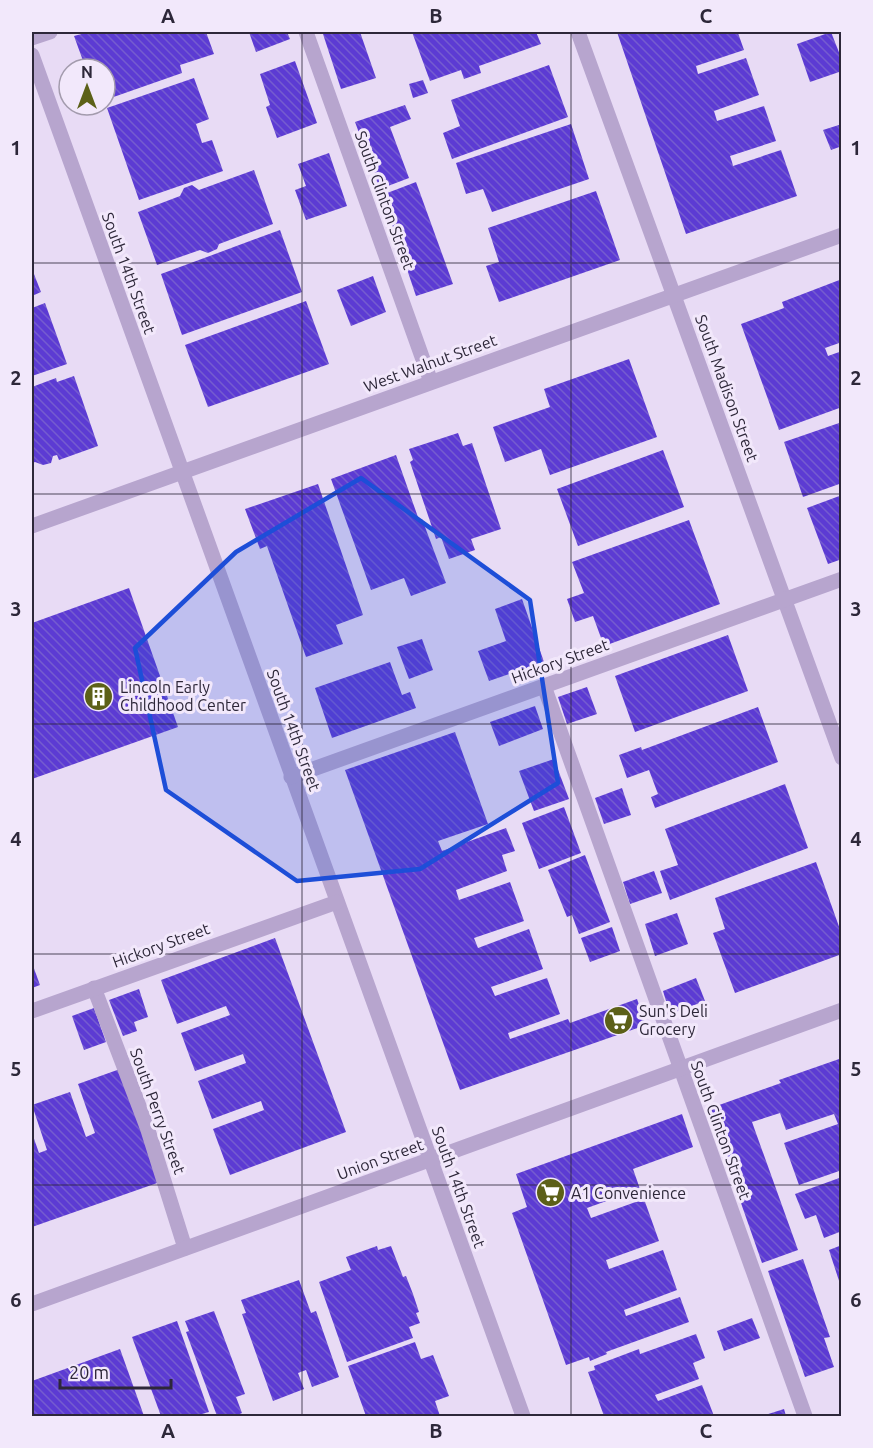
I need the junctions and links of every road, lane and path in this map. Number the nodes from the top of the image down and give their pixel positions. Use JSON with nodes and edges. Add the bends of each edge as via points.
{"nodes":[{"id":1,"x":50,"y":32,"type":"edge"},
{"id":2,"x":306,"y":32,"type":"edge"},
{"id":3,"x":578,"y":32,"type":"edge"},
{"id":4,"x":32,"y":38,"type":"edge"},
{"id":5,"x":32,"y":55,"type":"edge"},
{"id":6,"x":842,"y":235,"type":"edge"},
{"id":7,"x":674,"y":295,"type":"junction"},
{"id":8,"x":431,"y":382,"type":"junction"},
{"id":9,"x":181,"y":472,"type":"junction"},
{"id":10,"x":32,"y":526,"type":"edge"},
{"id":11,"x":842,"y":579,"type":"edge"},
{"id":12,"x":784,"y":600,"type":"junction"},
{"id":13,"x":544,"y":686,"type":"junction"},
{"id":14,"x":842,"y":758,"type":"edge"},
{"id":15,"x":291,"y":777,"type":"junction"},
{"id":16,"x":336,"y":902,"type":"junction"},
{"id":17,"x":94,"y":988,"type":"junction"},
{"id":18,"x":842,"y":1010,"type":"edge"},
{"id":19,"x":32,"y":1011,"type":"edge"},
{"id":20,"x":680,"y":1069,"type":"junction"},
{"id":21,"x":430,"y":1159,"type":"junction"},
{"id":22,"x":185,"y":1248,"type":"junction"},
{"id":23,"x":32,"y":1304,"type":"edge"},
{"id":24,"x":523,"y":1416,"type":"edge"},
{"id":25,"x":805,"y":1416,"type":"edge"}],
"edges":[{"from":1,"to":4,"type":"street"},
{"from":2,"to":8,"type":"street","name":"South Clinton Street"},
{"from":3,"to":7,"type":"street","name":"South Madison Street"},
{"from":5,"to":9,"type":"street","name":"South 14th Street"},
{"from":6,"to":7,"type":"street","name":"West Walnut Street"},
{"from":7,"to":8,"type":"street","name":"West Walnut Street"},
{"from":7,"to":12,"type":"street","name":"South Madison Street"},
{"from":8,"to":9,"type":"street","name":"West Walnut Street"},
{"from":9,"to":10,"type":"street","name":"West Walnut Street"},
{"from":9,"to":15,"type":"street","name":"South 14th Street"},
{"from":11,"to":12,"type":"street","name":"Hickory Street"},
{"from":12,"to":13,"type":"street","name":"Hickory Street"},
{"from":12,"to":14,"type":"street","name":"South Madison Street"},
{"from":13,"to":15,"type":"street","name":"Hickory Street"},
{"from":13,"to":20,"type":"street","name":"South Clinton Street"},
{"from":15,"to":16,"type":"street","name":"South 14th Street"},
{"from":16,"to":17,"type":"street","name":"Hickory Street"},
{"from":16,"to":21,"type":"street","name":"South 14th Street"},
{"from":17,"to":19,"type":"street","name":"Hickory Street"},
{"from":17,"to":22,"type":"street","name":"South Perry Street","via":[[147,1127]]},
{"from":18,"to":20,"type":"street","name":"Union Street"},
{"from":20,"to":21,"type":"street","name":"Union Street"},
{"from":20,"to":25,"type":"street","name":"South Clinton Street"},
{"from":21,"to":22,"type":"street","name":"Union Street"},
{"from":21,"to":24,"type":"street","name":"South 14th Street"},
{"from":22,"to":23,"type":"street","name":"Union Street"}]}
